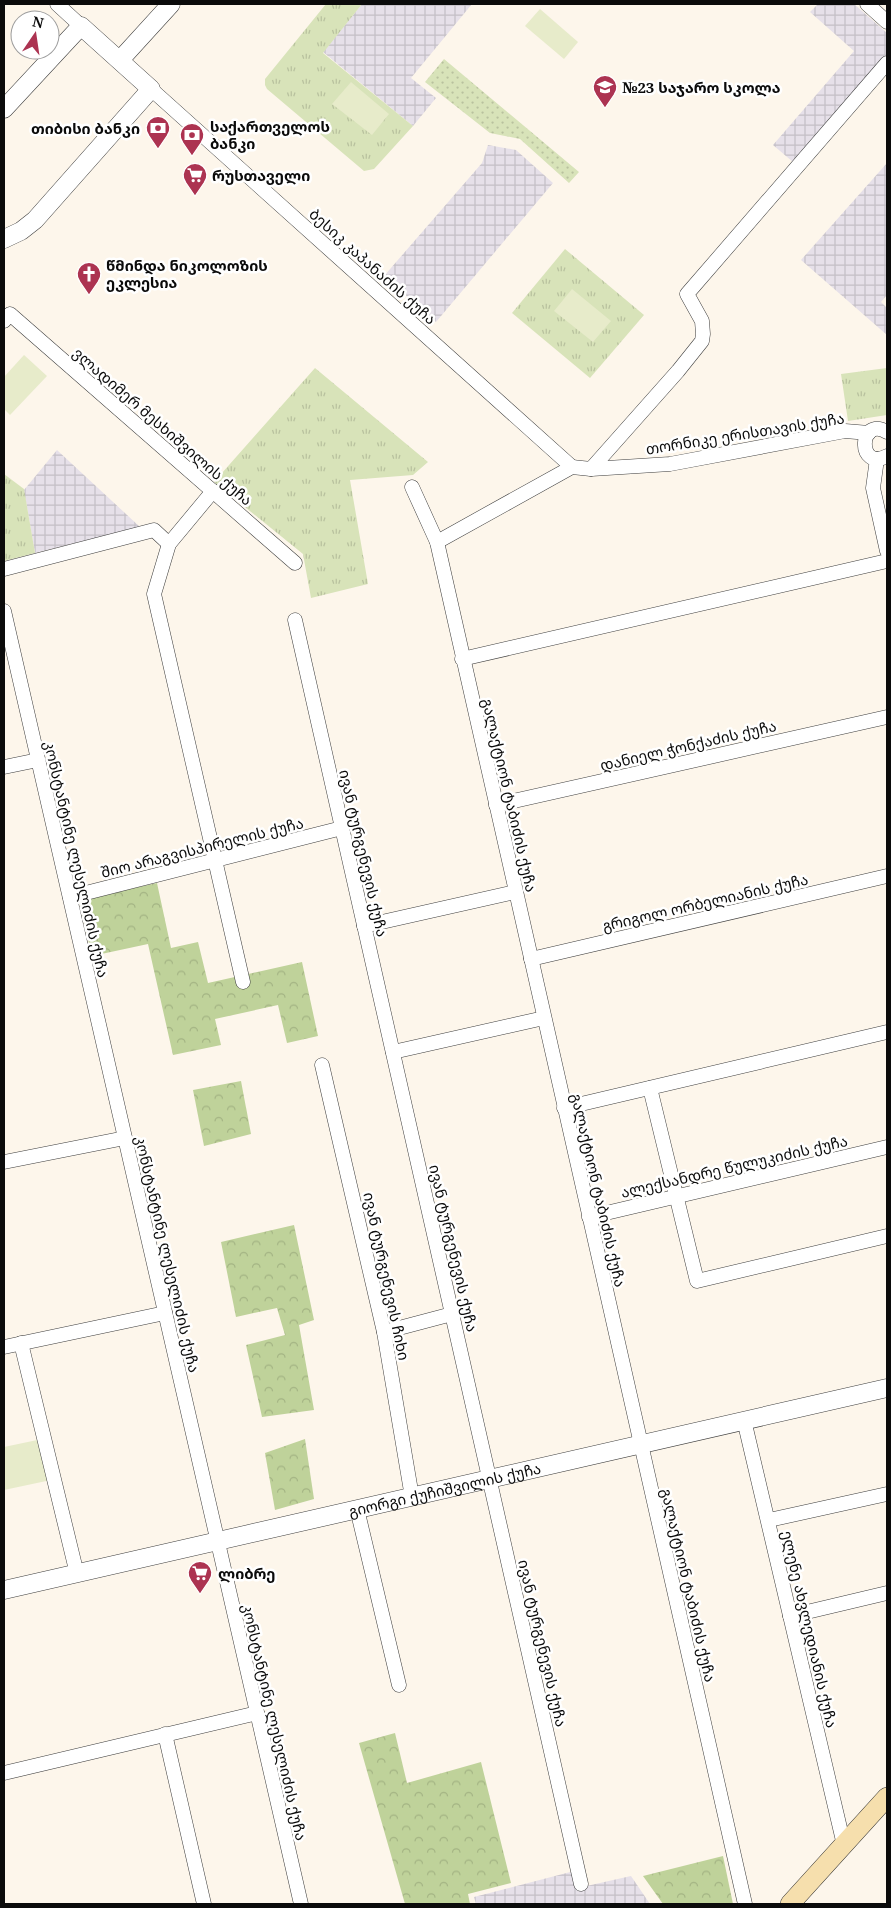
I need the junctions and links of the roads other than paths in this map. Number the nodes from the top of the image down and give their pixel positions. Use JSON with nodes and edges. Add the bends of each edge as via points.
{"nodes":[{"id":1,"x":56,"y":4,"type":"edge"},
{"id":2,"x":171,"y":4,"type":"edge"},
{"id":3,"x":867,"y":4,"type":"edge"},
{"id":4,"x":887,"y":22,"type":"edge"},
{"id":5,"x":81,"y":26,"type":"junction"},
{"id":6,"x":120,"y":60,"type":"junction"},
{"id":7,"x":887,"y":63,"type":"edge"},
{"id":8,"x":151,"y":89,"type":"junction"},
{"id":9,"x":4,"y":110,"type":"edge"},
{"id":10,"x":4,"y":227,"type":"edge"},
{"id":11,"x":21,"y":232,"type":"junction"},
{"id":12,"x":4,"y":239,"type":"edge"},
{"id":13,"x":7,"y":318,"type":"edge"},
{"id":14,"x":887,"y":432,"type":"edge"},
{"id":15,"x":869,"y":433,"type":"junction"},
{"id":16,"x":882,"y":457,"type":"edge"},
{"id":17,"x":572,"y":468,"type":"junction"},
{"id":18,"x":590,"y":469,"type":"junction"},
{"id":19,"x":412,"y":487,"type":"dead end"},
{"id":20,"x":212,"y":491,"type":"junction"},
{"id":21,"x":437,"y":542,"type":"junction"},
{"id":22,"x":169,"y":544,"type":"junction"},
{"id":23,"x":887,"y":551,"type":"edge"},
{"id":24,"x":887,"y":561,"type":"edge"},
{"id":25,"x":295,"y":563,"type":"dead end"},
{"id":26,"x":4,"y":569,"type":"edge"},
{"id":27,"x":4,"y":611,"type":"edge"},
{"id":28,"x":295,"y":620,"type":"dead end"},
{"id":29,"x":462,"y":659,"type":"junction"},
{"id":30,"x":887,"y":717,"type":"edge"},
{"id":31,"x":38,"y":760,"type":"junction"},
{"id":32,"x":4,"y":767,"type":"edge"},
{"id":33,"x":496,"y":805,"type":"junction"},
{"id":34,"x":342,"y":828,"type":"junction"},
{"id":35,"x":215,"y":860,"type":"junction"},
{"id":36,"x":887,"y":876,"type":"edge"},
{"id":37,"x":515,"y":892,"type":"junction"},
{"id":38,"x":70,"y":897,"type":"junction"},
{"id":39,"x":364,"y":926,"type":"junction"},
{"id":40,"x":531,"y":959,"type":"junction"},
{"id":41,"x":243,"y":982,"type":"dead end"},
{"id":42,"x":544,"y":1018,"type":"junction"},
{"id":43,"x":887,"y":1032,"type":"edge"},
{"id":44,"x":393,"y":1052,"type":"junction"},
{"id":45,"x":322,"y":1065,"type":"dead end"},
{"id":46,"x":650,"y":1088,"type":"junction"},
{"id":47,"x":564,"y":1108,"type":"junction"},
{"id":48,"x":125,"y":1138,"type":"junction"},
{"id":49,"x":887,"y":1147,"type":"edge"},
{"id":50,"x":4,"y":1162,"type":"edge"},
{"id":51,"x":676,"y":1197,"type":"junction"},
{"id":52,"x":589,"y":1217,"type":"junction"},
{"id":53,"x":887,"y":1236,"type":"edge"},
{"id":54,"x":165,"y":1313,"type":"junction"},
{"id":55,"x":452,"y":1314,"type":"junction"},
{"id":56,"x":384,"y":1332,"type":"junction"},
{"id":57,"x":21,"y":1343,"type":"junction"},
{"id":58,"x":4,"y":1347,"type":"edge"},
{"id":59,"x":887,"y":1388,"type":"edge"},
{"id":60,"x":744,"y":1420,"type":"junction"},
{"id":61,"x":640,"y":1444,"type":"junction"},
{"id":62,"x":489,"y":1479,"type":"junction"},
{"id":63,"x":887,"y":1494,"type":"edge"},
{"id":64,"x":412,"y":1497,"type":"junction"},
{"id":65,"x":357,"y":1509,"type":"junction"},
{"id":66,"x":769,"y":1520,"type":"junction"},
{"id":67,"x":217,"y":1542,"type":"junction"},
{"id":68,"x":77,"y":1574,"type":"junction"},
{"id":69,"x":4,"y":1590,"type":"edge"},
{"id":70,"x":887,"y":1593,"type":"edge"},
{"id":71,"x":790,"y":1616,"type":"junction"},
{"id":72,"x":399,"y":1685,"type":"dead end"},
{"id":73,"x":257,"y":1713,"type":"junction"},
{"id":74,"x":165,"y":1734,"type":"junction"},
{"id":75,"x":4,"y":1773,"type":"edge"},
{"id":76,"x":887,"y":1797,"type":"edge"},
{"id":77,"x":844,"y":1845,"type":"junction"},
{"id":78,"x":582,"y":1884,"type":"dead end"},
{"id":79,"x":204,"y":1904,"type":"edge"},
{"id":80,"x":300,"y":1904,"type":"edge"},
{"id":81,"x":745,"y":1904,"type":"edge"},
{"id":82,"x":790,"y":1904,"type":"edge"}],
"edges":[{"from":1,"to":5,"type":"street"},
{"from":2,"to":6,"type":"street"},
{"from":3,"to":4,"type":"street"},
{"from":5,"to":6,"type":"street"},
{"from":5,"to":9,"type":"street"},
{"from":6,"to":8,"type":"street"},
{"from":7,"to":18,"type":"street","via":[[687,294],[702,321],[702,341]]},
{"from":8,"to":11,"type":"street"},
{"from":8,"to":17,"type":"street","name":"ბესიკ კაპანაძის ქუჩა"},
{"from":10,"to":11,"type":"street"},
{"from":11,"to":12,"type":"street"},
{"from":13,"to":20,"type":"street","name":"ვლადიმერ მესხიშვილის ქუჩა"},
{"from":14,"to":15,"type":"street","name":"თორნიკე ერისთავის ქუჩა","via":[[876,429]]},
{"from":15,"to":16,"type":"street","via":[[864,446],[868,454]]},
{"from":15,"to":18,"type":"street","name":"თორნიკე ერისთავის ქუჩა","via":[[845,431],[670,464]]},
{"from":16,"to":23,"type":"street","via":[[873,488]]},
{"from":17,"to":18,"type":"street","name":"თორნიკე ერისთავის ქუჩა"},
{"from":17,"to":21,"type":"street"},
{"from":19,"to":21,"type":"street","name":"გალაქტიონ ტაბიძის ქუჩა"},
{"from":20,"to":22,"type":"street"},
{"from":20,"to":25,"type":"street","name":"ვლადიმერ მესხიშვილის ქუჩა"},
{"from":21,"to":29,"type":"street","name":"გალაქტიონ ტაბიძის ქუჩა"},
{"from":22,"to":26,"type":"street","via":[[154,530]]},
{"from":22,"to":35,"type":"street","via":[[154,594]]},
{"from":24,"to":29,"type":"street"},
{"from":27,"to":31,"type":"street","name":"კონსტანტინე ლესელიძის ქუჩა"},
{"from":28,"to":34,"type":"street","name":"ივან ტურგენევის ქუჩა"},
{"from":29,"to":33,"type":"street","name":"გალაქტიონ ტაბიძის ქუჩა"},
{"from":30,"to":33,"type":"street","name":"დანიელ ჭონქაძის ქუჩა"},
{"from":31,"to":32,"type":"street"},
{"from":31,"to":38,"type":"street","name":"კონსტანტინე ლესელიძის ქუჩა"},
{"from":33,"to":37,"type":"street","name":"გალაქტიონ ტაბიძის ქუჩა"},
{"from":34,"to":35,"type":"street","name":"შიო არაგვისპირელის ქუჩა"},
{"from":34,"to":39,"type":"street","name":"ივან ტურგენევის ქუჩა"},
{"from":35,"to":38,"type":"street","name":"შიო არაგვისპირელის ქუჩა"},
{"from":35,"to":41,"type":"street"},
{"from":36,"to":40,"type":"street","name":"გრიგოლ ორბელიანის ქუჩა"},
{"from":37,"to":39,"type":"street"},
{"from":37,"to":40,"type":"street","name":"გალაქტიონ ტაბიძის ქუჩა"},
{"from":38,"to":48,"type":"street","name":"კონსტანტინე ლესელიძის ქუჩა"},
{"from":39,"to":44,"type":"street","name":"ივან ტურგენევის ქუჩა"},
{"from":40,"to":42,"type":"street","name":"გალაქტიონ ტაბიძის ქუჩა"},
{"from":42,"to":44,"type":"street"},
{"from":42,"to":47,"type":"street","name":"გალაქტიონ ტაბიძის ქუჩა"},
{"from":43,"to":46,"type":"street"},
{"from":44,"to":55,"type":"street","name":"ივან ტურგენევის ქუჩა"},
{"from":45,"to":56,"type":"street","name":"ივან ტურგენევის ჩიხი"},
{"from":46,"to":47,"type":"street"},
{"from":46,"to":51,"type":"street"},
{"from":47,"to":52,"type":"street","name":"გალაქტიონ ტაბიძის ქუჩა"},
{"from":48,"to":50,"type":"street"},
{"from":48,"to":54,"type":"street","name":"კონსტანტინე ლესელიძის ქუჩა"},
{"from":49,"to":51,"type":"street","name":"ალექსანდრე წულუკიძის ქუჩა"},
{"from":51,"to":52,"type":"street","name":"ალექსანდრე წულუკიძის ქუჩა"},
{"from":51,"to":53,"type":"street","via":[[697,1282]]},
{"from":52,"to":61,"type":"street","name":"გალაქტიონ ტაბიძის ქუჩა"},
{"from":54,"to":57,"type":"street"},
{"from":54,"to":67,"type":"street","name":"კონსტანტინე ლესელიძის ქუჩა"},
{"from":55,"to":56,"type":"street"},
{"from":55,"to":62,"type":"street","name":"ივან ტურგენევის ქუჩა"},
{"from":56,"to":64,"type":"street","name":"ივან ტურგენევის ჩიხი"},
{"from":57,"to":58,"type":"street"},
{"from":57,"to":68,"type":"street"},
{"from":59,"to":60,"type":"street","name":"გიორგი ქუჩიშვილის ქუჩა"},
{"from":60,"to":61,"type":"street","name":"გიორგი ქუჩიშვილის ქუჩა"},
{"from":60,"to":66,"type":"street","name":"ელენე ახვლედიანის ქუჩა"},
{"from":61,"to":62,"type":"street","name":"გიორგი ქუჩიშვილის ქუჩა"},
{"from":61,"to":81,"type":"street","name":"გალაქტიონ ტაბიძის ქუჩა"},
{"from":62,"to":64,"type":"street","name":"გიორგი ქუჩიშვილის ქუჩა"},
{"from":62,"to":78,"type":"street","name":"ივან ტურგენევის ქუჩა"},
{"from":63,"to":66,"type":"street"},
{"from":64,"to":65,"type":"street","name":"გიორგი ქუჩიშვილის ქუჩა"},
{"from":65,"to":67,"type":"street","name":"გიორგი ქუჩიშვილის ქუჩა"},
{"from":65,"to":72,"type":"street"},
{"from":66,"to":71,"type":"street","name":"ელენე ახვლედიანის ქუჩა"},
{"from":67,"to":68,"type":"street","name":"გიორგი ქუჩიშვილის ქუჩა"},
{"from":67,"to":73,"type":"street","name":"კონსტანტინე ლესელიძის ქუჩა"},
{"from":68,"to":69,"type":"street","name":"გიორგი ქუჩიშვილის ქუჩა"},
{"from":70,"to":71,"type":"street"},
{"from":71,"to":77,"type":"street","name":"ელენე ახვლედიანის ქუჩა"},
{"from":73,"to":74,"type":"street"},
{"from":73,"to":80,"type":"street","name":"კონსტანტინე ლესელიძის ქუჩა"},
{"from":74,"to":75,"type":"street"},
{"from":74,"to":79,"type":"street"},
{"from":76,"to":77,"type":"main road"},
{"from":77,"to":82,"type":"main road"}]}
